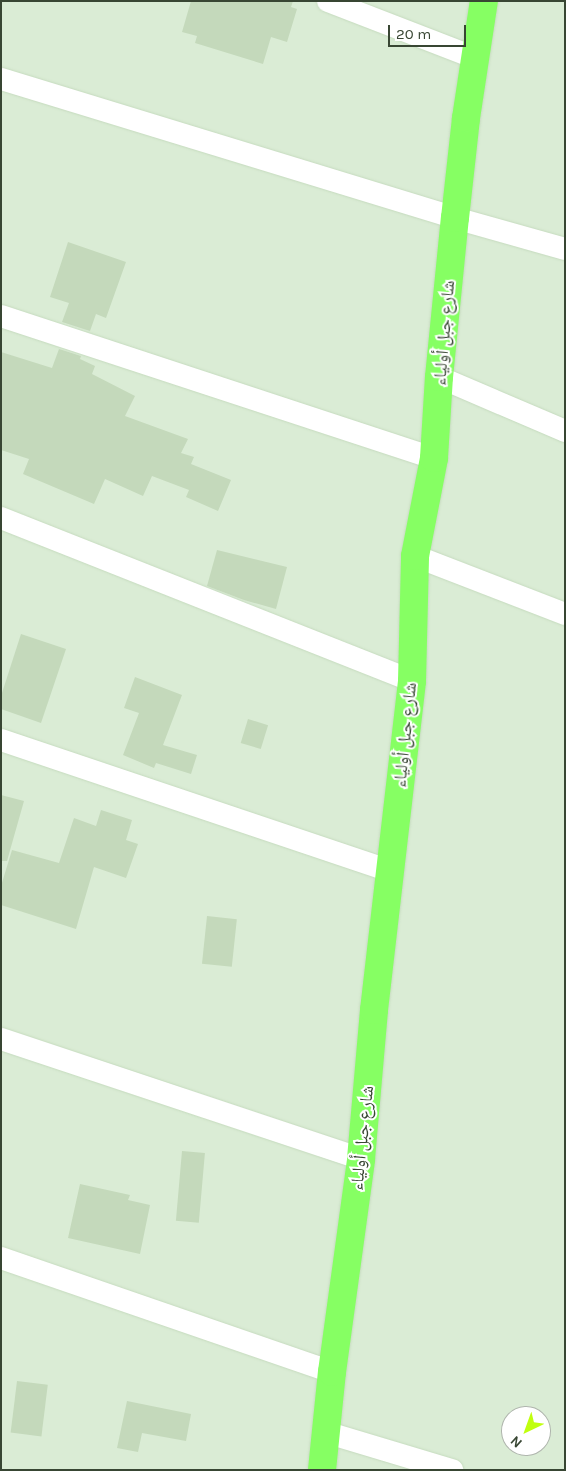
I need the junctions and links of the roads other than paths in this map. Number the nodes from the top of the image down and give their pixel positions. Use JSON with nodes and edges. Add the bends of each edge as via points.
{"nodes":[{"id":1,"x":328,"y":1,"type":"edge"},
{"id":2,"x":484,"y":1,"type":"edge"},
{"id":3,"x":476,"y":58,"type":"junction"},
{"id":4,"x":1,"y":79,"type":"edge"},
{"id":5,"x":455,"y":218,"type":"junction"},
{"id":6,"x":565,"y":248,"type":"edge"},
{"id":7,"x":1,"y":316,"type":"edge"},
{"id":8,"x":439,"y":377,"type":"junction"},
{"id":9,"x":565,"y":431,"type":"edge"},
{"id":10,"x":434,"y":458,"type":"junction"},
{"id":11,"x":1,"y":518,"type":"edge"},
{"id":12,"x":415,"y":556,"type":"junction"},
{"id":13,"x":565,"y":614,"type":"edge"},
{"id":14,"x":412,"y":680,"type":"junction"},
{"id":15,"x":1,"y":740,"type":"edge"},
{"id":16,"x":390,"y":871,"type":"junction"},
{"id":17,"x":1,"y":1039,"type":"edge"},
{"id":18,"x":361,"y":1159,"type":"junction"},
{"id":19,"x":1,"y":1258,"type":"edge"},
{"id":20,"x":332,"y":1372,"type":"junction"},
{"id":21,"x":325,"y":1432,"type":"junction"},
{"id":22,"x":322,"y":1470,"type":"edge"},
{"id":23,"x":452,"y":1470,"type":"edge"}],
"edges":[{"from":1,"to":3,"type":"street"},
{"from":2,"to":3,"type":"highway","name":"شارع جبل أولياء"},
{"from":3,"to":5,"type":"highway","name":"شارع جبل أولياء"},
{"from":4,"to":5,"type":"street"},
{"from":5,"to":6,"type":"street"},
{"from":5,"to":8,"type":"highway","name":"شارع جبل أولياء"},
{"from":7,"to":10,"type":"street"},
{"from":8,"to":9,"type":"street"},
{"from":8,"to":10,"type":"highway","name":"شارع جبل أولياء"},
{"from":10,"to":12,"type":"highway","name":"شارع جبل أولياء"},
{"from":11,"to":14,"type":"street"},
{"from":12,"to":13,"type":"street"},
{"from":12,"to":14,"type":"highway","name":"شارع جبل أولياء"},
{"from":14,"to":16,"type":"highway","name":"شارع جبل أولياء"},
{"from":15,"to":16,"type":"street"},
{"from":16,"to":18,"type":"highway","name":"شارع جبل أولياء"},
{"from":17,"to":18,"type":"street"},
{"from":18,"to":20,"type":"highway","name":"شارع جبل أولياء"},
{"from":19,"to":20,"type":"street"},
{"from":20,"to":21,"type":"highway","name":"شارع جبل أولياء"},
{"from":21,"to":22,"type":"highway","name":"شارع جبل أولياء"},
{"from":21,"to":23,"type":"street"}]}
